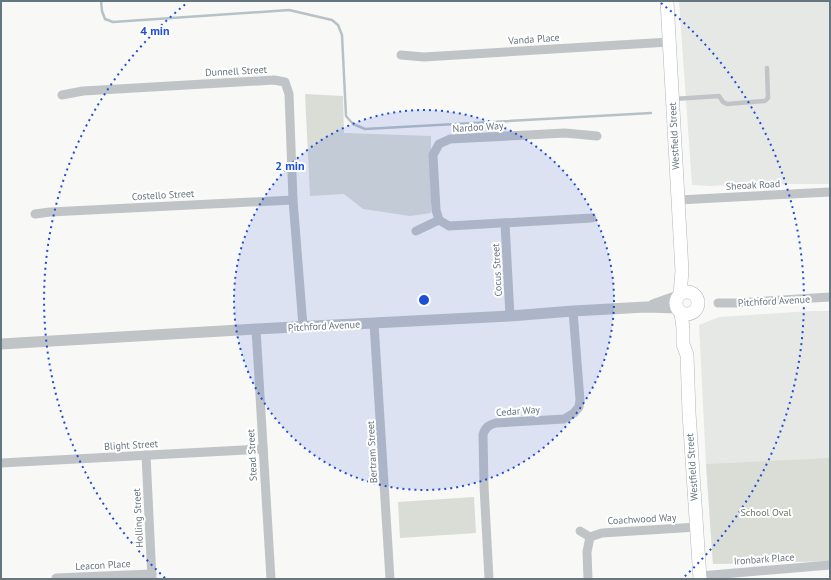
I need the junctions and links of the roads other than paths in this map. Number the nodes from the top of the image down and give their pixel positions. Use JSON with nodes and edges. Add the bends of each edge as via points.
{"nodes":[{"id":1,"x":667,"y":1,"type":"edge"},
{"id":2,"x":669,"y":42,"type":"junction"},
{"id":3,"x":401,"y":55,"type":"dead end"},
{"id":4,"x":767,"y":68,"type":"dead end"},
{"id":5,"x":62,"y":95,"type":"dead end"},
{"id":6,"x":672,"y":99,"type":"junction"},
{"id":7,"x":597,"y":136,"type":"dead end"},
{"id":8,"x":830,"y":192,"type":"edge"},
{"id":9,"x":293,"y":200,"type":"junction"},
{"id":10,"x":678,"y":200,"type":"junction"},
{"id":11,"x":35,"y":214,"type":"dead end"},
{"id":12,"x":592,"y":218,"type":"dead end"},
{"id":13,"x":439,"y":220,"type":"junction"},
{"id":14,"x":505,"y":222,"type":"junction"},
{"id":15,"x":416,"y":231,"type":"dead end"},
{"id":16,"x":830,"y":297,"type":"edge"},
{"id":17,"x":683,"y":303,"type":"junction"},
{"id":18,"x":718,"y":303,"type":"dead end"},
{"id":19,"x":573,"y":311,"type":"junction"},
{"id":20,"x":510,"y":316,"type":"junction"},
{"id":21,"x":374,"y":323,"type":"junction"},
{"id":22,"x":303,"y":326,"type":"junction"},
{"id":23,"x":256,"y":329,"type":"junction"},
{"id":24,"x":1,"y":344,"type":"edge"},
{"id":25,"x":263,"y":449,"type":"junction"},
{"id":26,"x":146,"y":455,"type":"junction"},
{"id":27,"x":1,"y":463,"type":"edge"},
{"id":28,"x":697,"y":527,"type":"junction"},
{"id":29,"x":580,"y":531,"type":"dead end"},
{"id":30,"x":590,"y":537,"type":"junction"},
{"id":31,"x":830,"y":565,"type":"edge"},
{"id":32,"x":152,"y":576,"type":"edge"},
{"id":33,"x":700,"y":577,"type":"edge"},
{"id":34,"x":56,"y":578,"type":"edge"},
{"id":35,"x":271,"y":579,"type":"edge"},
{"id":36,"x":390,"y":579,"type":"edge"},
{"id":37,"x":489,"y":579,"type":"edge"},
{"id":38,"x":588,"y":579,"type":"edge"}],
"edges":[{"from":1,"to":2,"type":"main road","name":"Westfield Street"},
{"from":2,"to":3,"type":"street","name":"Vanda Place","via":[[424,57]]},
{"from":2,"to":6,"type":"main road","name":"Westfield Street"},
{"from":4,"to":6,"type":"lane","via":[[768,98],[765,101],[727,104],[719,96]]},
{"from":5,"to":9,"type":"street","name":"Dunnell Street","via":[[83,91],[274,80],[285,82],[289,94]]},
{"from":6,"to":10,"type":"main road","name":"Westfield Street"},
{"from":7,"to":13,"type":"street","name":"Nardoo Way","via":[[565,133],[450,139],[439,144],[433,155],[436,210]]},
{"from":8,"to":10,"type":"street","name":"Sheoak Road"},
{"from":9,"to":11,"type":"street","name":"Costello Street"},
{"from":9,"to":22,"type":"street","name":"Dunnell Street"},
{"from":10,"to":17,"type":"main road","name":"Westfield Street"},
{"from":12,"to":14,"type":"street"},
{"from":13,"to":14,"type":"street","via":[[449,226]]},
{"from":13,"to":15,"type":"street"},
{"from":14,"to":20,"type":"street","name":"Cocus Street"},
{"from":16,"to":18,"type":"street","name":"Pitchford Avenue"},
{"from":17,"to":19,"type":"street","name":"Pitchford Avenue"},
{"from":17,"to":28,"type":"main road","name":"Westfield Street","via":[[690,348],[687,356],[689,421]]},
{"from":19,"to":20,"type":"street","name":"Pitchford Avenue"},
{"from":19,"to":37,"type":"street","name":"Cedar Way","via":[[579,407],[564,419],[490,424],[483,435]]},
{"from":20,"to":21,"type":"street","name":"Pitchford Avenue"},
{"from":21,"to":22,"type":"street","name":"Pitchford Avenue"},
{"from":21,"to":36,"type":"street","name":"Bertram Street"},
{"from":22,"to":23,"type":"street","name":"Pitchford Avenue"},
{"from":23,"to":24,"type":"street","name":"Pitchford Avenue"},
{"from":23,"to":25,"type":"street","name":"Stead Street"},
{"from":25,"to":26,"type":"street","name":"Blight Street"},
{"from":25,"to":35,"type":"street","name":"Stead Street"},
{"from":26,"to":27,"type":"street","name":"Blight Street"},
{"from":26,"to":32,"type":"street","name":"Holling Street"},
{"from":28,"to":30,"type":"street","name":"Coachwood Way","via":[[602,533]]},
{"from":28,"to":33,"type":"main road","name":"Westfield Street"},
{"from":29,"to":30,"type":"street"},
{"from":30,"to":38,"type":"street","via":[[587,552]]},
{"from":31,"to":33,"type":"street","name":"Ironbark Place"},
{"from":32,"to":34,"type":"street","name":"Leacon Place"}]}
